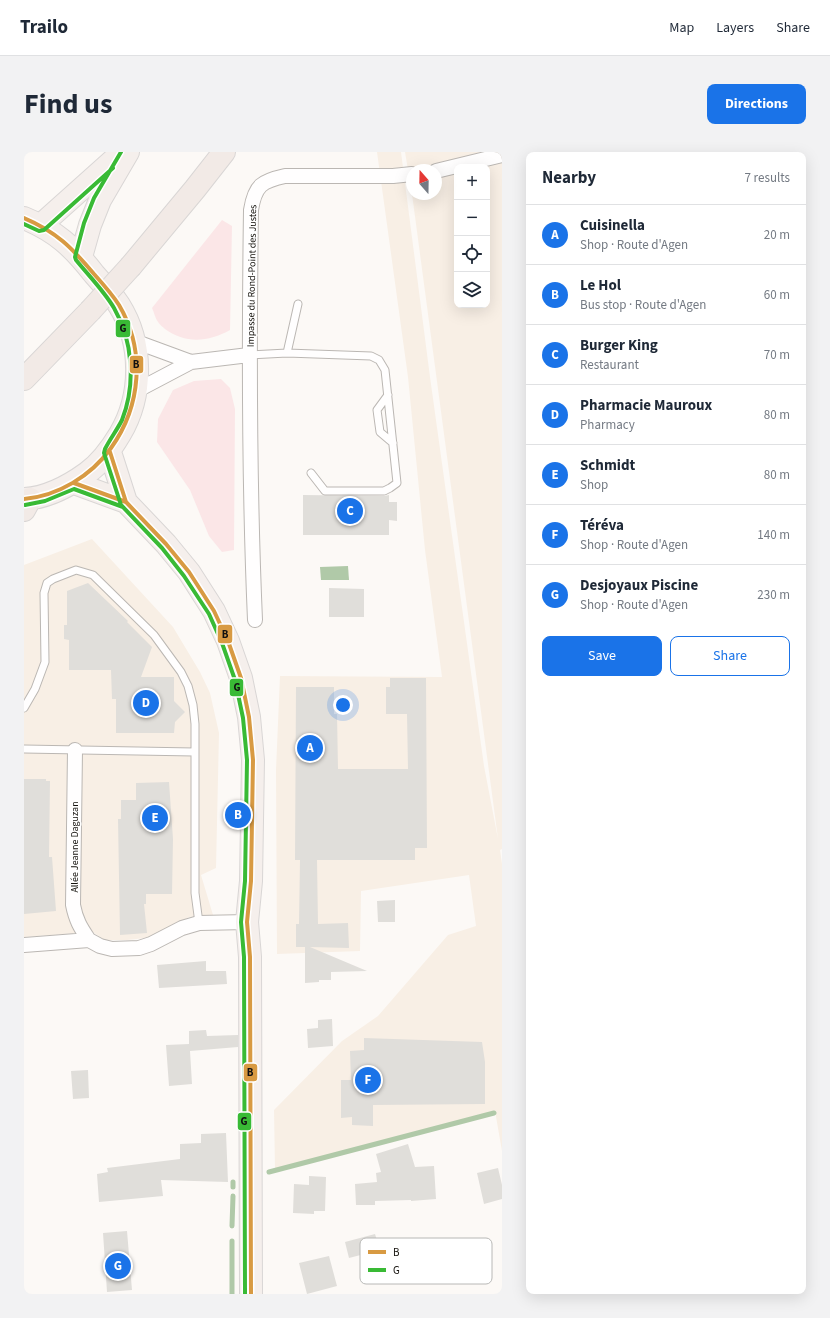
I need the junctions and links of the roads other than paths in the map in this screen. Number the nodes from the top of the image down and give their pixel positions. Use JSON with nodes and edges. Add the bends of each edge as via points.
{"nodes":[{"id":1,"x":122,"y":152,"type":"edge"},
{"id":2,"x":128,"y":152,"type":"edge"},
{"id":3,"x":224,"y":152,"type":"edge"},
{"id":4,"x":502,"y":155,"type":"edge"},
{"id":5,"x":442,"y":170,"type":"edge"},
{"id":6,"x":406,"y":175,"type":"edge"},
{"id":7,"x":33,"y":222,"type":"edge"},
{"id":8,"x":81,"y":257,"type":"junction"},
{"id":9,"x":298,"y":304,"type":"dead end"},
{"id":10,"x":134,"y":341,"type":"junction"},
{"id":11,"x":287,"y":353,"type":"junction"},
{"id":12,"x":249,"y":355,"type":"junction"},
{"id":13,"x":191,"y":362,"type":"junction"},
{"id":14,"x":24,"y":379,"type":"edge"},
{"id":15,"x":136,"y":391,"type":"junction"},
{"id":16,"x":388,"y":395,"type":"junction"},
{"id":17,"x":393,"y":443,"type":"junction"},
{"id":18,"x":110,"y":452,"type":"junction"},
{"id":19,"x":311,"y":473,"type":"dead end"},
{"id":20,"x":74,"y":483,"type":"junction"},
{"id":21,"x":26,"y":502,"type":"edge"},
{"id":22,"x":126,"y":502,"type":"junction"},
{"id":23,"x":255,"y":620,"type":"dead end"},
{"id":24,"x":24,"y":708,"type":"edge"},
{"id":25,"x":24,"y":749,"type":"edge"},
{"id":26,"x":75,"y":750,"type":"junction"},
{"id":27,"x":194,"y":752,"type":"junction"},
{"id":28,"x":247,"y":922,"type":"junction"},
{"id":29,"x":199,"y":923,"type":"junction"},
{"id":30,"x":89,"y":940,"type":"junction"},
{"id":31,"x":24,"y":944,"type":"edge"},
{"id":32,"x":251,"y":1294,"type":"edge"}],
"edges":[{"from":1,"to":7,"type":"main road"},
{"from":2,"to":8,"type":"main road","via":[[100,200]]},
{"from":3,"to":14,"type":"highway","bridge":true,"via":[[131,266]]},
{"from":4,"to":5,"type":"street"},
{"from":6,"to":12,"type":"street","name":"Impasse du Rond-Point des Justes","via":[[285,176],[269,180],[260,187],[253,198],[251,210]]},
{"from":7,"to":8,"type":"main road","via":[[62,240]]},
{"from":8,"to":10,"type":"main road","via":[[119,305]]},
{"from":9,"to":11,"type":"lane"},
{"from":10,"to":13,"type":"street","name":"Impasse du Rond-Point des Justes"},
{"from":10,"to":15,"type":"main road","via":[[137,362]]},
{"from":11,"to":12,"type":"lane"},
{"from":11,"to":16,"type":"lane","via":[[371,356],[379,360],[385,370]]},
{"from":12,"to":13,"type":"street","name":"Impasse du Rond-Point des Justes"},
{"from":12,"to":23,"type":"street","name":"Impasse du Rond-Point des Justes","via":[[251,537]]},
{"from":13,"to":15,"type":"street","name":"Impasse du Rond-Point des Justes"},
{"from":15,"to":18,"type":"main road","via":[[128,421]]},
{"from":16,"to":17,"type":"lane"},
{"from":16,"to":17,"type":"lane","via":[[377,410],[380,432]]},
{"from":17,"to":19,"type":"lane","via":[[397,483],[390,488],[325,491]]},
{"from":18,"to":20,"type":"main road"},
{"from":18,"to":22,"type":"main road"},
{"from":20,"to":21,"type":"main road"},
{"from":20,"to":22,"type":"main road"},
{"from":22,"to":28,"type":"main road","via":[[189,572],[214,611],[241,678],[250,717],[253,760],[251,881]]},
{"from":24,"to":27,"type":"lane","via":[[35,689],[45,662],[44,593],[47,583],[76,570],[85,572],[93,575],[154,635],[181,672],[193,705]]},
{"from":25,"to":26,"type":"lane"},
{"from":26,"to":27,"type":"lane"},
{"from":26,"to":30,"type":"street","name":"Allée Jeanne Daguzan","via":[[74,905],[76,919]]},
{"from":27,"to":29,"type":"lane","via":[[195,893]]},
{"from":28,"to":29,"type":"street"},
{"from":28,"to":32,"type":"main road","via":[[250,957]]},
{"from":29,"to":30,"type":"street","via":[[138,948],[112,949]]},
{"from":30,"to":31,"type":"street"}]}
